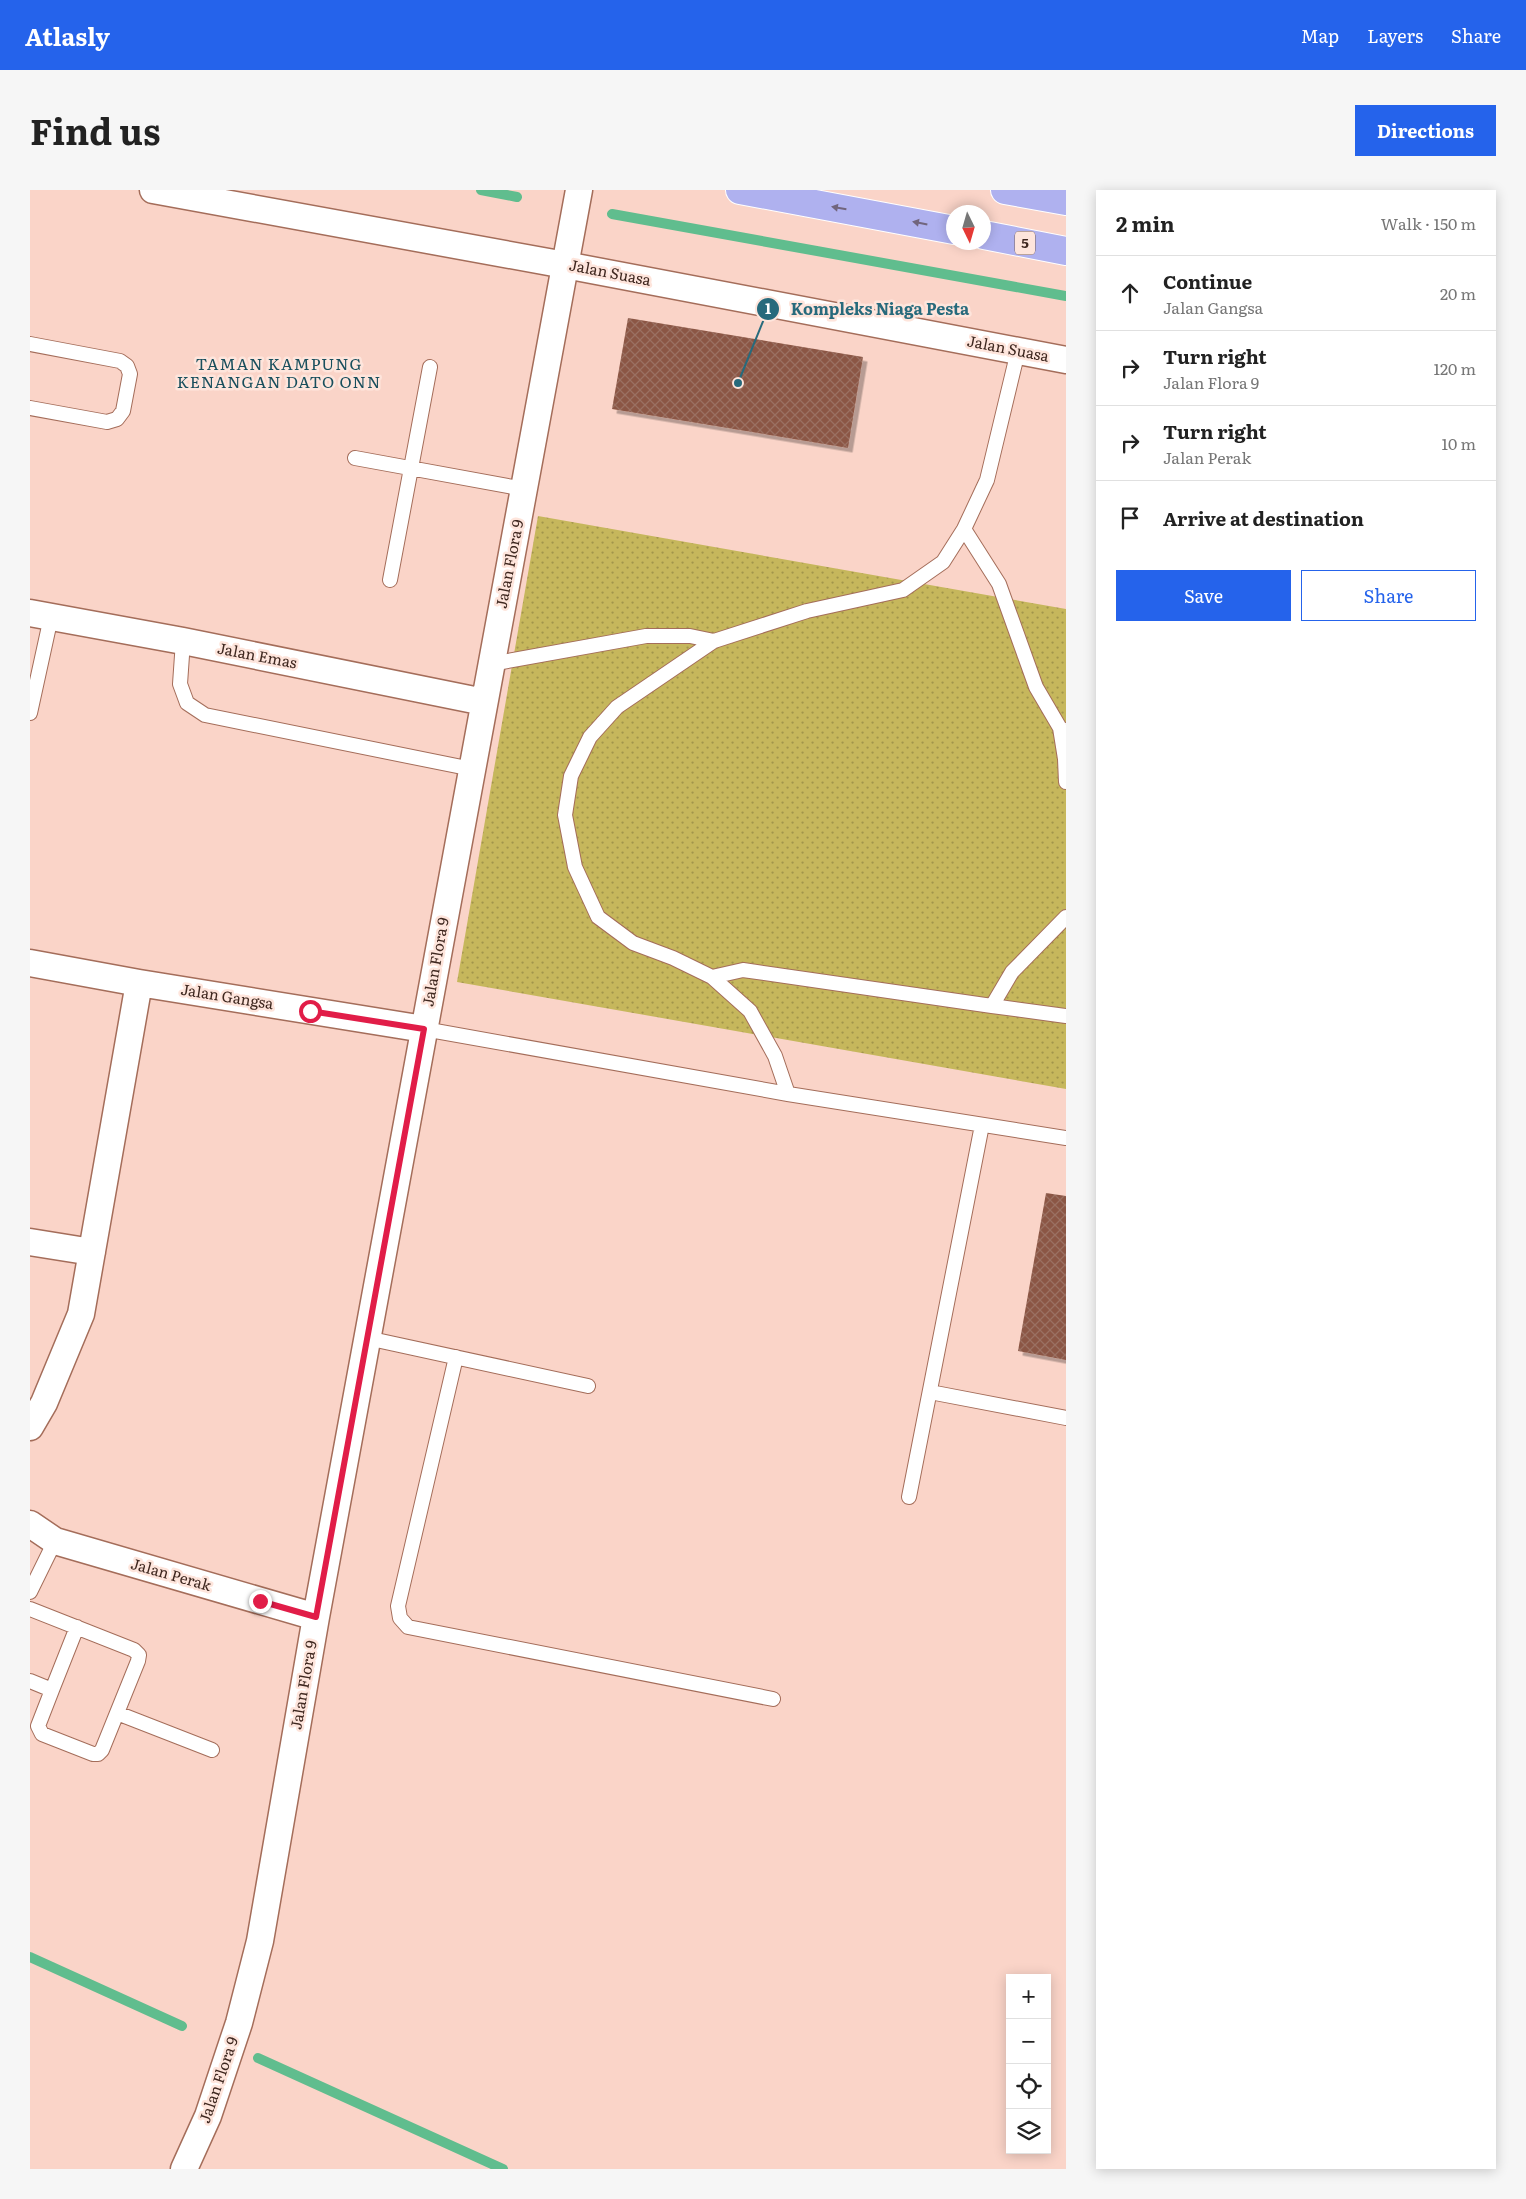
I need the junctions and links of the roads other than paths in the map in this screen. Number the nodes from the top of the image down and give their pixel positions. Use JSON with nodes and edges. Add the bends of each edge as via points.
{"nodes":[{"id":1,"x":153,"y":190,"type":"edge"},
{"id":2,"x":579,"y":190,"type":"edge"},
{"id":3,"x":740,"y":190,"type":"edge"},
{"id":4,"x":1005,"y":190,"type":"edge"},
{"id":5,"x":1066,"y":201,"type":"edge"},
{"id":6,"x":946,"y":229,"type":"edge"},
{"id":7,"x":991,"y":237,"type":"edge"},
{"id":8,"x":1066,"y":251,"type":"edge"},
{"id":9,"x":565,"y":265,"type":"junction"},
{"id":10,"x":30,"y":344,"type":"edge"},
{"id":11,"x":1018,"y":351,"type":"junction"},
{"id":12,"x":1066,"y":360,"type":"edge"},
{"id":13,"x":430,"y":367,"type":"dead end"},
{"id":14,"x":30,"y":408,"type":"edge"},
{"id":15,"x":355,"y":458,"type":"dead end"},
{"id":16,"x":412,"y":468,"type":"junction"},
{"id":17,"x":524,"y":489,"type":"junction"},
{"id":18,"x":964,"y":529,"type":"junction"},
{"id":19,"x":390,"y":580,"type":"dead end"},
{"id":20,"x":41,"y":615,"type":"edge"},
{"id":21,"x":183,"y":641,"type":"junction"},
{"id":22,"x":714,"y":641,"type":"junction"},
{"id":23,"x":491,"y":664,"type":"junction"},
{"id":24,"x":484,"y":702,"type":"junction"},
{"id":25,"x":30,"y":713,"type":"edge"},
{"id":26,"x":1063,"y":730,"type":"edge"},
{"id":27,"x":472,"y":769,"type":"junction"},
{"id":28,"x":1066,"y":782,"type":"edge"},
{"id":29,"x":1066,"y":917,"type":"edge"},
{"id":30,"x":30,"y":963,"type":"edge"},
{"id":31,"x":712,"y":977,"type":"junction"},
{"id":32,"x":139,"y":983,"type":"junction"},
{"id":33,"x":992,"y":1006,"type":"junction"},
{"id":34,"x":1066,"y":1016,"type":"edge"},
{"id":35,"x":424,"y":1029,"type":"junction"},
{"id":36,"x":788,"y":1094,"type":"junction"},
{"id":37,"x":982,"y":1125,"type":"junction"},
{"id":38,"x":1066,"y":1138,"type":"edge"},
{"id":39,"x":30,"y":1242,"type":"edge"},
{"id":40,"x":92,"y":1252,"type":"junction"},
{"id":41,"x":367,"y":1338,"type":"junction"},
{"id":42,"x":456,"y":1357,"type":"junction"},
{"id":43,"x":588,"y":1386,"type":"dead end"},
{"id":44,"x":930,"y":1392,"type":"junction"},
{"id":45,"x":1066,"y":1418,"type":"edge"},
{"id":46,"x":30,"y":1427,"type":"edge"},
{"id":47,"x":909,"y":1497,"type":"dead end"},
{"id":48,"x":30,"y":1524,"type":"edge"},
{"id":49,"x":55,"y":1541,"type":"junction"},
{"id":50,"x":30,"y":1592,"type":"edge"},
{"id":51,"x":30,"y":1609,"type":"edge"},
{"id":52,"x":316,"y":1617,"type":"junction"},
{"id":53,"x":77,"y":1627,"type":"junction"},
{"id":54,"x":30,"y":1681,"type":"edge"},
{"id":55,"x":52,"y":1690,"type":"junction"},
{"id":56,"x":772,"y":1699,"type":"dead end"},
{"id":57,"x":117,"y":1713,"type":"junction"},
{"id":58,"x":212,"y":1750,"type":"dead end"},
{"id":59,"x":184,"y":2169,"type":"edge"}],
"edges":[{"from":1,"to":9,"type":"street","name":"Jalan Suasa"},
{"from":2,"to":9,"type":"street","name":"Jalan Flora 9"},
{"from":6,"to":3,"type":"main road","one_way":true},
{"from":4,"to":5,"type":"main road"},
{"from":7,"to":8,"type":"main road","number":"5"},
{"from":9,"to":11,"type":"street","name":"Jalan Suasa"},
{"from":9,"to":17,"type":"street","name":"Jalan Flora 9"},
{"from":10,"to":14,"type":"lane","via":[[120,361],[130,374],[123,411],[117,419],[107,422]]},
{"from":11,"to":12,"type":"street","name":"Jalan Suasa"},
{"from":11,"to":18,"type":"lane","via":[[987,480]]},
{"from":13,"to":16,"type":"lane"},
{"from":15,"to":16,"type":"lane"},
{"from":16,"to":17,"type":"lane"},
{"from":16,"to":19,"type":"lane"},
{"from":17,"to":23,"type":"street","name":"Jalan Flora 9"},
{"from":18,"to":22,"type":"lane","via":[[943,562],[903,590],[807,610]]},
{"from":18,"to":26,"type":"lane","via":[[998,584],[1036,687]]},
{"from":20,"to":21,"type":"street","name":"Jalan Emas"},
{"from":20,"to":25,"type":"lane"},
{"from":21,"to":24,"type":"street","name":"Jalan Emas"},
{"from":21,"to":27,"type":"lane","via":[[180,684],[187,703],[205,715]]},
{"from":22,"to":23,"type":"lane","via":[[690,636],[646,636]]},
{"from":22,"to":31,"type":"lane","via":[[617,707],[590,737],[571,776],[565,815],[575,867],[598,917],[633,943]]},
{"from":23,"to":24,"type":"street","name":"Jalan Flora 9"},
{"from":24,"to":27,"type":"street","name":"Jalan Flora 9"},
{"from":26,"to":28,"type":"lane"},
{"from":27,"to":35,"type":"street","name":"Jalan Flora 9"},
{"from":29,"to":33,"type":"lane","via":[[1012,972]]},
{"from":30,"to":32,"type":"street","name":"Jalan Gangsa"},
{"from":31,"to":33,"type":"lane","via":[[743,970]]},
{"from":31,"to":36,"type":"lane","via":[[750,1011],[775,1056]]},
{"from":32,"to":35,"type":"street","name":"Jalan Gangsa"},
{"from":32,"to":40,"type":"street"},
{"from":33,"to":34,"type":"lane"},
{"from":35,"to":36,"type":"lane"},
{"from":35,"to":41,"type":"street","name":"Jalan Flora 9"},
{"from":36,"to":37,"type":"lane"},
{"from":37,"to":38,"type":"lane"},
{"from":37,"to":44,"type":"lane"},
{"from":39,"to":40,"type":"street"},
{"from":40,"to":46,"type":"street","via":[[81,1314],[44,1403]]},
{"from":41,"to":42,"type":"lane"},
{"from":41,"to":52,"type":"street","name":"Jalan Flora 9"},
{"from":42,"to":43,"type":"lane"},
{"from":42,"to":56,"type":"lane","via":[[398,1606],[400,1618],[408,1627]]},
{"from":44,"to":45,"type":"lane"},
{"from":44,"to":47,"type":"lane"},
{"from":48,"to":49,"type":"street","name":"Jalan Perak"},
{"from":49,"to":50,"type":"lane"},
{"from":49,"to":52,"type":"street","name":"Jalan Perak"},
{"from":51,"to":53,"type":"lane"},
{"from":52,"to":59,"type":"street","name":"Jalan Flora 9","via":[[260,1941],[211,2106]]},
{"from":53,"to":55,"type":"lane"},
{"from":53,"to":57,"type":"lane","via":[[139,1655]]},
{"from":54,"to":55,"type":"lane"},
{"from":55,"to":57,"type":"lane","via":[[38,1731],[93,1754],[102,1750]]},
{"from":57,"to":58,"type":"lane"}]}
